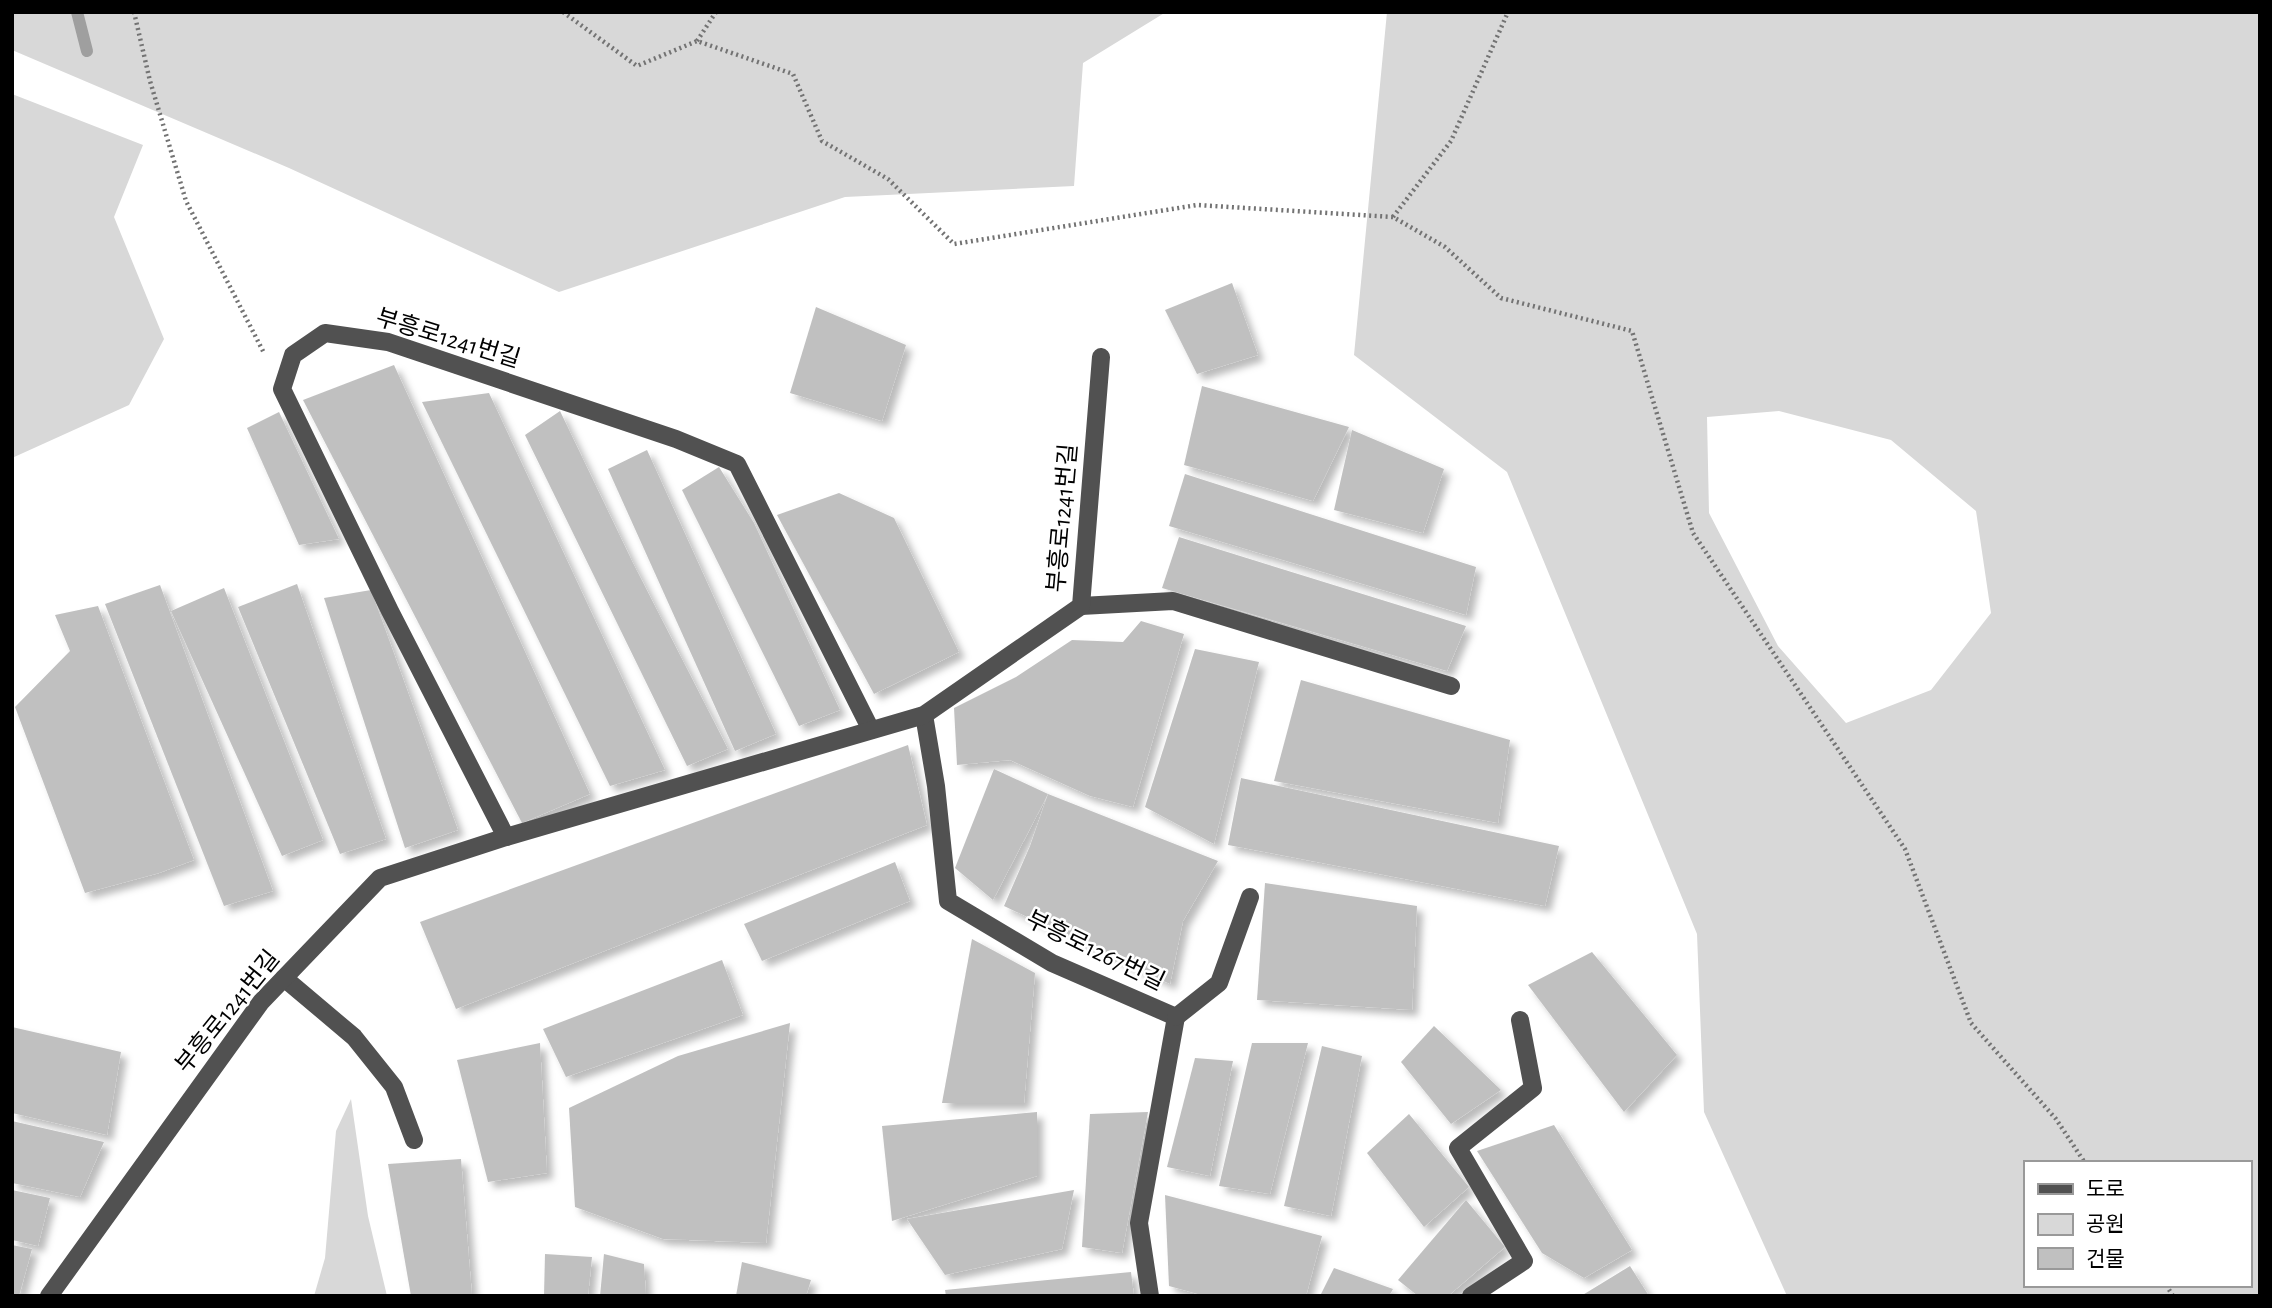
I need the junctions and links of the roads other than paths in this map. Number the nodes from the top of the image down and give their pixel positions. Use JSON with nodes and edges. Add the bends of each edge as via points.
{"nodes":[{"id":1,"x":1101,"y":356,"type":"dead end"},
{"id":2,"x":1081,"y":606,"type":"junction"},
{"id":3,"x":1451,"y":686,"type":"dead end"},
{"id":4,"x":923,"y":715,"type":"junction"},
{"id":5,"x":871,"y":730,"type":"junction"},
{"id":6,"x":506,"y":836,"type":"junction"},
{"id":7,"x":1251,"y":897,"type":"dead end"},
{"id":8,"x":284,"y":978,"type":"junction"},
{"id":9,"x":1176,"y":1017,"type":"junction"},
{"id":10,"x":1520,"y":1020,"type":"dead end"},
{"id":11,"x":414,"y":1140,"type":"dead end"},
{"id":12,"x":49,"y":1296,"type":"edge"},
{"id":13,"x":1150,"y":1296,"type":"edge"},
{"id":14,"x":1471,"y":1296,"type":"edge"}],
"edges":[{"from":1,"to":2,"type":"lane","name":"부흥로1241번길"},
{"from":2,"to":3,"type":"lane","via":[[1174,601]]},
{"from":2,"to":4,"type":"lane","name":"부흥로1241번길"},
{"from":4,"to":5,"type":"lane","name":"부흥로1241번길"},
{"from":4,"to":9,"type":"lane","name":"부흥로1267번길","via":[[948,901],[1052,963]]},
{"from":5,"to":6,"type":"lane","name":"부흥로1241번길"},
{"from":5,"to":6,"type":"lane","name":"부흥로1241번길","via":[[737,464],[388,342],[325,333],[293,355],[282,389]]},
{"from":6,"to":8,"type":"lane","name":"부흥로1241번길","via":[[380,878]]},
{"from":7,"to":9,"type":"lane","via":[[1219,983]]},
{"from":8,"to":11,"type":"lane","via":[[354,1037],[394,1087]]},
{"from":8,"to":12,"type":"lane","name":"부흥로1241번길","via":[[261,1002]]},
{"from":9,"to":13,"type":"lane","name":"부흥로1267번길","via":[[1139,1223]]},
{"from":10,"to":14,"type":"lane","via":[[1533,1088],[1458,1148],[1524,1261]]}]}
